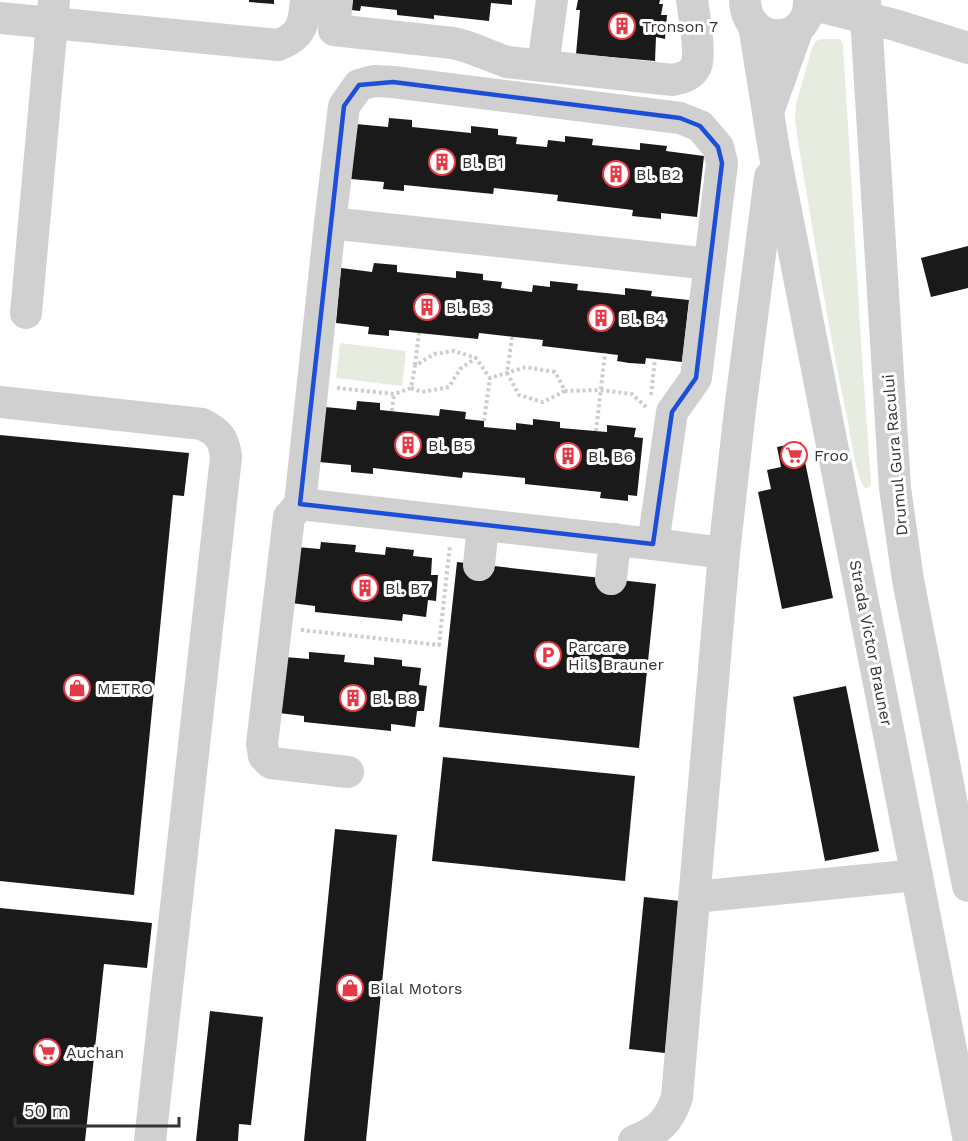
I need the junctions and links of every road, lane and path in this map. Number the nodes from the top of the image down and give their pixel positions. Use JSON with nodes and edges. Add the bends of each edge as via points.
{"nodes":[{"id":1,"x":306,"y":0,"type":"edge"},
{"id":2,"x":337,"y":0,"type":"edge"},
{"id":3,"x":552,"y":0,"type":"edge"},
{"id":4,"x":692,"y":0,"type":"edge"},
{"id":5,"x":865,"y":9,"type":"edge"},
{"id":6,"x":805,"y":10,"type":"edge"},
{"id":7,"x":53,"y":12,"type":"edge"},
{"id":8,"x":749,"y":13,"type":"edge"},
{"id":9,"x":0,"y":18,"type":"edge"},
{"id":10,"x":968,"y":48,"type":"edge"},
{"id":11,"x":543,"y":66,"type":"junction"},
{"id":12,"x":768,"y":113,"type":"junction"},
{"id":13,"x":774,"y":150,"type":"junction"},
{"id":14,"x":330,"y":223,"type":"junction"},
{"id":15,"x":710,"y":264,"type":"junction"},
{"id":16,"x":26,"y":313,"type":"dead end"},
{"id":17,"x":419,"y":333,"type":"dead end"},
{"id":18,"x":512,"y":336,"type":"dead end"},
{"id":19,"x":605,"y":353,"type":"dead end"},
{"id":20,"x":700,"y":353,"type":"junction"},
{"id":21,"x":476,"y":358,"type":"junction"},
{"id":22,"x":747,"y":359,"type":"junction"},
{"id":23,"x":415,"y":366,"type":"junction"},
{"id":24,"x":507,"y":373,"type":"junction"},
{"id":25,"x":490,"y":378,"type":"junction"},
{"id":26,"x":313,"y":385,"type":"junction"},
{"id":27,"x":411,"y":388,"type":"junction"},
{"id":28,"x":601,"y":390,"type":"junction"},
{"id":29,"x":565,"y":391,"type":"junction"},
{"id":30,"x":394,"y":394,"type":"junction"},
{"id":31,"x":0,"y":402,"type":"edge"},
{"id":32,"x":392,"y":411,"type":"dead end"},
{"id":33,"x":672,"y":412,"type":"junction"},
{"id":34,"x":484,"y":421,"type":"dead end"},
{"id":35,"x":596,"y":431,"type":"dead end"},
{"id":36,"x":300,"y":504,"type":"junction"},
{"id":37,"x":468,"y":523,"type":"junction"},
{"id":38,"x":615,"y":539,"type":"junction"},
{"id":39,"x":653,"y":544,"type":"junction"},
{"id":40,"x":724,"y":553,"type":"junction"},
{"id":41,"x":479,"y":565,"type":"dead end"},
{"id":42,"x":611,"y":579,"type":"dead end"},
{"id":43,"x":276,"y":627,"type":"junction"},
{"id":44,"x":348,"y":772,"type":"dead end"},
{"id":45,"x":917,"y":875,"type":"junction"},
{"id":46,"x":968,"y":886,"type":"edge"},
{"id":47,"x":695,"y":897,"type":"junction"},
{"id":48,"x":968,"y":1136,"type":"edge"},
{"id":49,"x":640,"y":1139,"type":"edge"},
{"id":50,"x":150,"y":1141,"type":"edge"}],
"edges":[{"from":1,"to":7,"type":"street","via":[[300,31],[278,45]]},
{"from":2,"to":11,"type":"street","via":[[334,30],[453,43],[507,62]]},
{"from":3,"to":11,"type":"street"},
{"from":4,"to":11,"type":"street","via":[[697,65],[687,76],[673,80]]},
{"from":5,"to":6,"type":"street"},
{"from":5,"to":10,"type":"street","via":[[895,25]]},
{"from":5,"to":46,"type":"street","name":"Drumul Gura Racului","via":[[896,500]]},
{"from":6,"to":8,"type":"street","via":[[790,33],[780,35],[761,31]]},
{"from":6,"to":12,"type":"street"},
{"from":7,"to":9,"type":"street"},
{"from":7,"to":16,"type":"street"},
{"from":8,"to":12,"type":"street","name":"Strada Victor Brauner"},
{"from":12,"to":13,"type":"street","name":"Strada Victor Brauner"},
{"from":13,"to":22,"type":"street","name":"Strada Victor Brauner"},
{"from":13,"to":45,"type":"street","name":"Strada Victor Brauner"},
{"from":14,"to":15,"type":"street"},
{"from":14,"to":15,"type":"street","via":[[344,106],[359,85],[393,82],[680,118],[700,126],[718,147],[722,163]]},
{"from":14,"to":26,"type":"street"},
{"from":15,"to":20,"type":"street"},
{"from":17,"to":23,"type":"path"},
{"from":18,"to":24,"type":"path"},
{"from":19,"to":28,"type":"path"},
{"from":20,"to":22,"type":"street"},
{"from":20,"to":33,"type":"street","via":[[696,378]]},
{"from":21,"to":23,"type":"path","via":[[454,351],[434,354]]},
{"from":21,"to":25,"type":"path"},
{"from":21,"to":27,"type":"path","via":[[460,369],[449,387],[422,392]]},
{"from":22,"to":40,"type":"street","name":"Strada Victor Brauner"},
{"from":23,"to":27,"type":"path"},
{"from":24,"to":25,"type":"path"},
{"from":24,"to":29,"type":"path","via":[[526,367],[555,372]]},
{"from":24,"to":29,"type":"path","via":[[519,395],[543,402]]},
{"from":25,"to":34,"type":"path"},
{"from":26,"to":30,"type":"path"},
{"from":26,"to":36,"type":"street"},
{"from":27,"to":30,"type":"path"},
{"from":28,"to":29,"type":"path"},
{"from":28,"to":33,"type":"path","via":[[632,394],[649,411]]},
{"from":28,"to":35,"type":"path"},
{"from":30,"to":32,"type":"path"},
{"from":31,"to":50,"type":"street","via":[[202,424],[220,436],[225,445]]},
{"from":33,"to":39,"type":"street"},
{"from":36,"to":37,"type":"street"},
{"from":36,"to":43,"type":"street","via":[[289,517]]},
{"from":37,"to":38,"type":"street"},
{"from":37,"to":41,"type":"street"},
{"from":37,"to":43,"type":"path","via":[[439,645]]},
{"from":38,"to":39,"type":"street"},
{"from":38,"to":42,"type":"street"},
{"from":39,"to":40,"type":"street"},
{"from":40,"to":47,"type":"street","name":"Strada Victor Brauner"},
{"from":43,"to":44,"type":"street","via":[[262,744],[264,756],[281,765]]},
{"from":45,"to":47,"type":"street"},
{"from":45,"to":48,"type":"street","name":"Strada Victor Brauner"},
{"from":47,"to":49,"type":"street","name":"Strada Victor Brauner","via":[[677,1097],[672,1113],[661,1126]]}]}
